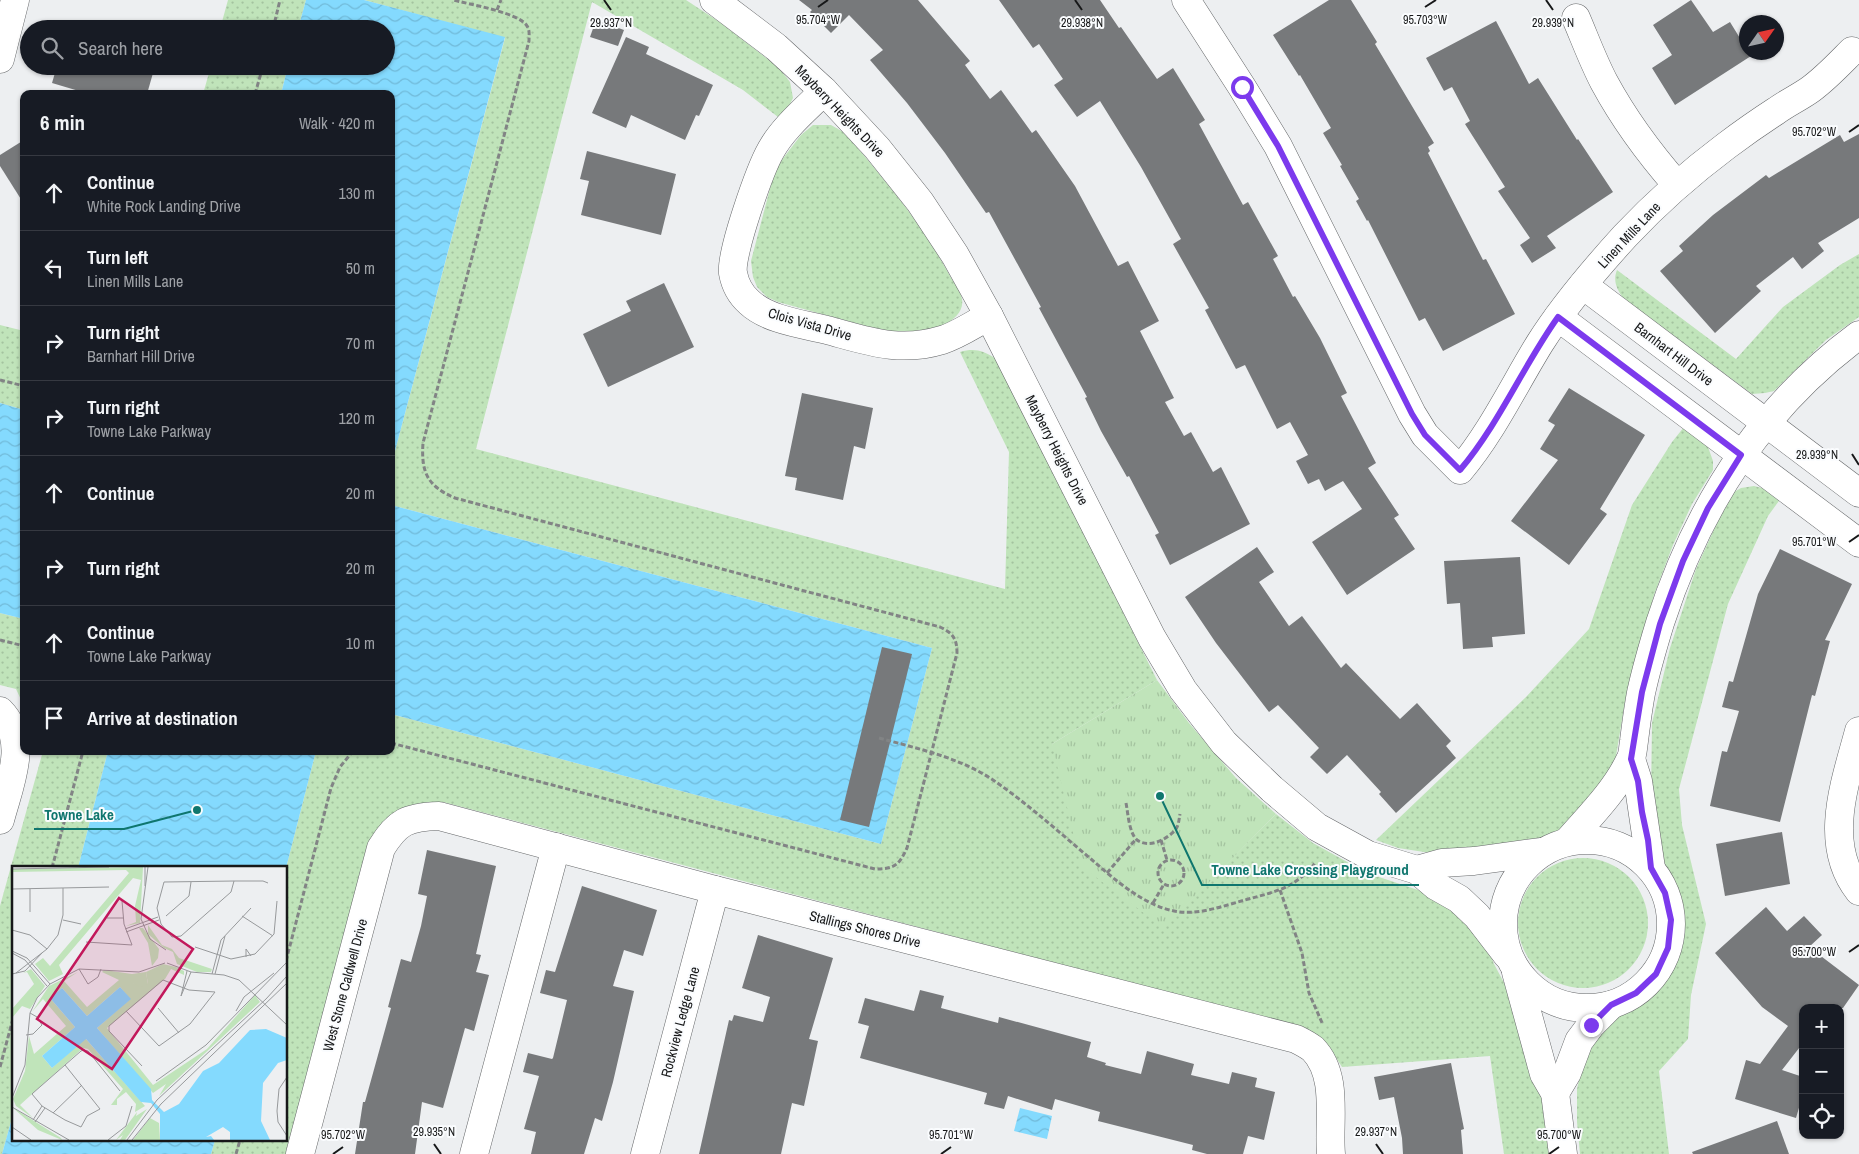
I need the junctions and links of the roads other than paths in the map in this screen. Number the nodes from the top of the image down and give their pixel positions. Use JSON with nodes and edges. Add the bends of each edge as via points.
{"nodes":[{"id":1,"x":15,"y":0,"type":"edge"},
{"id":2,"x":714,"y":0,"type":"edge"},
{"id":3,"x":1186,"y":0,"type":"edge"},
{"id":4,"x":1576,"y":18,"type":"dead end"},
{"id":5,"x":1852,"y":51,"type":"dead end"},
{"id":6,"x":0,"y":59,"type":"edge"},
{"id":7,"x":824,"y":90,"type":"junction"},
{"id":8,"x":1677,"y":185,"type":"junction"},
{"id":9,"x":1583,"y":285,"type":"junction"},
{"id":10,"x":989,"y":316,"type":"junction"},
{"id":11,"x":1558,"y":317,"type":"junction"},
{"id":12,"x":1859,"y":335,"type":"edge"},
{"id":13,"x":1765,"y":423,"type":"junction"},
{"id":14,"x":1741,"y":455,"type":"junction"},
{"id":15,"x":1859,"y":493,"type":"edge"},
{"id":16,"x":1859,"y":543,"type":"edge"},
{"id":17,"x":4,"y":715,"type":"edge"},
{"id":18,"x":1859,"y":731,"type":"edge"},
{"id":19,"x":1631,"y":759,"type":"junction"},
{"id":20,"x":0,"y":820,"type":"edge"},
{"id":21,"x":402,"y":823,"type":"joint"},
{"id":22,"x":1568,"y":841,"type":"junction"},
{"id":23,"x":556,"y":847,"type":"junction"},
{"id":24,"x":1540,"y":852,"type":"junction"},
{"id":25,"x":1651,"y":868,"type":"junction"},
{"id":26,"x":1418,"y":870,"type":"junction"},
{"id":27,"x":1855,"y":885,"type":"edge"},
{"id":28,"x":715,"y":890,"type":"junction"},
{"id":29,"x":1512,"y":962,"type":"junction"},
{"id":30,"x":1611,"y":1005,"type":"junction"},
{"id":31,"x":1555,"y":1093,"type":"junction"},
{"id":32,"x":300,"y":1154,"type":"edge"},
{"id":33,"x":474,"y":1154,"type":"edge"},
{"id":34,"x":645,"y":1154,"type":"edge"},
{"id":35,"x":1331,"y":1154,"type":"edge"},
{"id":36,"x":1563,"y":1154,"type":"edge"}],
"edges":[{"from":1,"to":6,"type":"street"},
{"from":2,"to":7,"type":"street","name":"Mayberry Heights Drive","via":[[776,47]]},
{"from":3,"to":11,"type":"street","name":"Linen Mills Lane","via":[[1278,146],[1416,421],[1425,435],[1460,470],[1481,442]]},
{"from":4,"to":8,"type":"street","via":[[1603,80],[1628,122]]},
{"from":5,"to":8,"type":"street","name":"Linen Mills Lane","via":[[1811,89],[1726,146]]},
{"from":7,"to":10,"type":"street","name":"Mayberry Heights Drive","via":[[920,202]]},
{"from":7,"to":10,"type":"street","name":"Clois Vista Drive","via":[[771,149],[734,255],[733,271],[738,290],[749,303],[770,315],[882,345],[913,346],[943,339]]},
{"from":8,"to":9,"type":"street","name":"Linen Mills Lane","via":[[1625,236]]},
{"from":9,"to":11,"type":"street","name":"Linen Mills Lane"},
{"from":9,"to":13,"type":"street","name":"Barnhart Hill Drive"},
{"from":10,"to":26,"type":"street","name":"Mayberry Heights Drive","via":[[1152,638],[1182,690],[1224,743],[1317,827],[1368,855]]},
{"from":11,"to":14,"type":"street"},
{"from":12,"to":13,"type":"street","via":[[1800,385]]},
{"from":13,"to":14,"type":"street"},
{"from":13,"to":15,"type":"street","name":"Barnhart Hill Drive"},
{"from":14,"to":16,"type":"street"},
{"from":14,"to":19,"type":"street","via":[[1708,508],[1687,552],[1660,624],[1642,692]]},
{"from":17,"to":20,"type":"street","via":[[15,736],[16,752]]},
{"from":18,"to":27,"type":"street","via":[[1841,800],[1838,841]]},
{"from":19,"to":22,"type":"street","via":[[1606,799]]},
{"from":19,"to":25,"type":"street","via":[[1638,781]]},
{"from":21,"to":23,"type":"street","name":"Stallings Shores Drive","via":[[418,817],[439,816]]},
{"from":21,"to":32,"type":"street","name":"West Stone Caldwell Drive","via":[[390,833],[381,848]]},
{"from":22,"to":24,"type":"street"},
{"from":22,"to":25,"type":"street","via":[[1598,840],[1627,849]]},
{"from":23,"to":28,"type":"street","name":"Stallings Shores Drive"},
{"from":23,"to":33,"type":"street"},
{"from":24,"to":26,"type":"street","via":[[1442,863]]},
{"from":24,"to":29,"type":"street","via":[[1514,880],[1502,916]]},
{"from":25,"to":30,"type":"street","via":[[1665,893],[1671,920],[1668,948],[1656,974],[1636,993]]},
{"from":26,"to":29,"type":"street","name":"Mayberry Heights Drive","via":[[1477,916]]},
{"from":28,"to":34,"type":"street","name":"Rockview Ledge Lane"},
{"from":28,"to":35,"type":"street","name":"Stallings Shores Drive","via":[[1296,1039],[1312,1049],[1328,1076]]},
{"from":29,"to":30,"type":"street","via":[[1534,990],[1558,1004],[1584,1009]]},
{"from":29,"to":31,"type":"street","via":[[1544,1074]]},
{"from":30,"to":31,"type":"street","via":[[1579,1042]]},
{"from":31,"to":36,"type":"street"}]}
